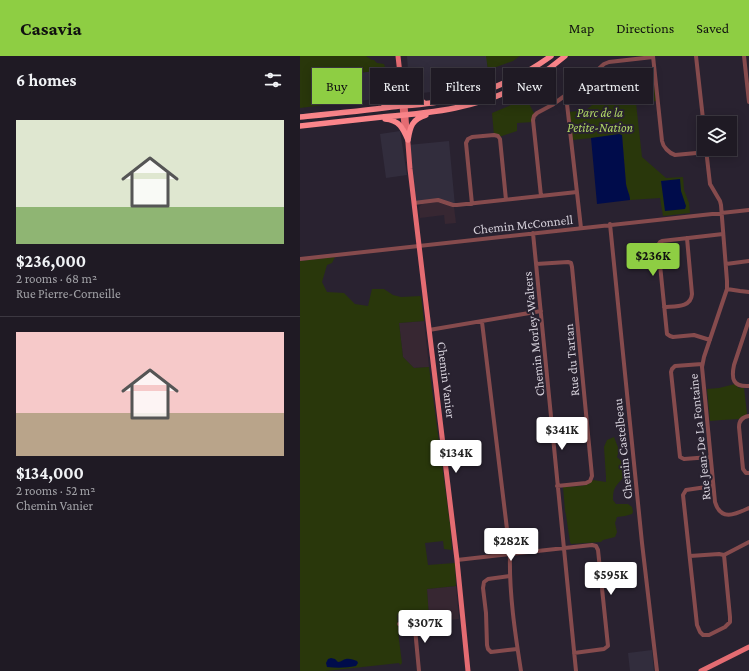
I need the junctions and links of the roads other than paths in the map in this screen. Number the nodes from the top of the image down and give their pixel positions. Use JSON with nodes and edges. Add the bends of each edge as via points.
{"nodes":[{"id":1,"x":398,"y":56,"type":"edge"},
{"id":2,"x":551,"y":56,"type":"edge"},
{"id":3,"x":565,"y":56,"type":"edge"},
{"id":4,"x":696,"y":56,"type":"edge"},
{"id":5,"x":744,"y":56,"type":"edge"},
{"id":6,"x":653,"y":57,"type":"edge"},
{"id":7,"x":399,"y":68,"type":"edge"},
{"id":8,"x":600,"y":68,"type":"edge"},
{"id":9,"x":495,"y":88,"type":"edge"},
{"id":10,"x":564,"y":96,"type":"edge"},
{"id":11,"x":749,"y":102,"type":"edge"},
{"id":12,"x":431,"y":103,"type":"edge"},
{"id":13,"x":390,"y":104,"type":"edge"},
{"id":14,"x":567,"y":104,"type":"edge"},
{"id":15,"x":404,"y":106,"type":"junction"},
{"id":16,"x":360,"y":111,"type":"junction"},
{"id":17,"x":437,"y":111,"type":"junction"},
{"id":18,"x":405,"y":115,"type":"junction"},
{"id":19,"x":703,"y":116,"type":"edge"},
{"id":20,"x":300,"y":117,"type":"edge"},
{"id":21,"x":360,"y":119,"type":"junction"},
{"id":22,"x":300,"y":126,"type":"edge"},
{"id":23,"x":408,"y":140,"type":"junction"},
{"id":24,"x":697,"y":152,"type":"edge"},
{"id":25,"x":707,"y":156,"type":"edge"},
{"id":26,"x":577,"y":192,"type":"junction"},
{"id":27,"x":542,"y":196,"type":"junction"},
{"id":28,"x":506,"y":200,"type":"junction"},
{"id":29,"x":414,"y":202,"type":"junction"},
{"id":30,"x":472,"y":204,"type":"junction"},
{"id":31,"x":749,"y":210,"type":"edge"},
{"id":32,"x":721,"y":213,"type":"junction"},
{"id":33,"x":610,"y":224,"type":"junction"},
{"id":34,"x":581,"y":228,"type":"junction"},
{"id":35,"x":533,"y":233,"type":"junction"},
{"id":36,"x":723,"y":234,"type":"junction"},
{"id":37,"x":687,"y":238,"type":"junction"},
{"id":38,"x":419,"y":246,"type":"junction"},
{"id":39,"x":300,"y":259,"type":"edge"},
{"id":40,"x":749,"y":261,"type":"edge"},
{"id":41,"x":536,"y":264,"type":"junction"},
{"id":42,"x":726,"y":264,"type":"junction"},
{"id":43,"x":727,"y":289,"type":"junction"},
{"id":44,"x":749,"y":292,"type":"edge"},
{"id":45,"x":664,"y":307,"type":"junction"},
{"id":46,"x":541,"y":312,"type":"junction"},
{"id":47,"x":749,"y":320,"type":"edge"},
{"id":48,"x":482,"y":322,"type":"junction"},
{"id":49,"x":429,"y":330,"type":"junction"},
{"id":50,"x":710,"y":340,"type":"junction"},
{"id":51,"x":702,"y":364,"type":"junction"},
{"id":52,"x":749,"y":386,"type":"edge"},
{"id":53,"x":749,"y":416,"type":"edge"},
{"id":54,"x":710,"y":457,"type":"junction"},
{"id":55,"x":749,"y":473,"type":"edge"},
{"id":56,"x":557,"y":486,"type":"junction"},
{"id":57,"x":714,"y":486,"type":"junction"},
{"id":58,"x":749,"y":508,"type":"edge"},
{"id":59,"x":749,"y":542,"type":"edge"},
{"id":60,"x":563,"y":548,"type":"junction"},
{"id":61,"x":510,"y":554,"type":"junction"},
{"id":62,"x":724,"y":555,"type":"junction"},
{"id":63,"x":690,"y":556,"type":"junction"},
{"id":64,"x":457,"y":560,"type":"junction"},
{"id":65,"x":510,"y":576,"type":"junction"},
{"id":66,"x":399,"y":624,"type":"dead end"},
{"id":67,"x":749,"y":647,"type":"edge"},
{"id":68,"x":517,"y":649,"type":"junction"},
{"id":69,"x":574,"y":653,"type":"junction"},
{"id":70,"x":419,"y":671,"type":"edge"},
{"id":71,"x":468,"y":671,"type":"edge"},
{"id":72,"x":521,"y":671,"type":"edge"},
{"id":73,"x":576,"y":671,"type":"edge"},
{"id":74,"x":658,"y":671,"type":"edge"},
{"id":75,"x":701,"y":671,"type":"edge"}],
"edges":[{"from":1,"to":7,"type":"main road","name":"Chemin Vanier"},
{"from":2,"to":9,"type":"highway"},
{"from":3,"to":17,"type":"highway","via":[[538,75],[497,96],[467,106]]},
{"from":4,"to":19,"type":"street"},
{"from":5,"to":11,"type":"street"},
{"from":6,"to":8,"type":"street","via":[[607,62]]},
{"from":6,"to":24,"type":"street","via":[[663,145],[675,155]]},
{"from":10,"to":27,"type":"street","via":[[533,117]]},
{"from":12,"to":15,"type":"highway"},
{"from":13,"to":16,"type":"highway"},
{"from":14,"to":26,"type":"street"},
{"from":15,"to":16,"type":"highway"},
{"from":15,"to":18,"type":"main road","name":"Chemin Vanier"},
{"from":16,"to":20,"type":"highway"},
{"from":17,"to":18,"type":"highway"},
{"from":17,"to":23,"type":"highway","via":[[416,119],[410,129]]},
{"from":18,"to":21,"type":"highway"},
{"from":18,"to":23,"type":"main road","name":"Chemin Vanier"},
{"from":21,"to":22,"type":"highway"},
{"from":21,"to":23,"type":"highway","via":[[393,120],[401,127]]},
{"from":23,"to":29,"type":"main road","name":"Chemin Vanier"},
{"from":25,"to":32,"type":"street","name":"Rue Jean-De La Fontaine","via":[[710,184],[720,201]]},
{"from":26,"to":27,"type":"street"},
{"from":26,"to":34,"type":"street"},
{"from":27,"to":28,"type":"street"},
{"from":28,"to":30,"type":"street"},
{"from":28,"to":30,"type":"street","via":[[500,139],[494,135],[472,137],[466,143]]},
{"from":29,"to":30,"type":"street","via":[[438,200],[454,205]]},
{"from":29,"to":38,"type":"main road","name":"Chemin Vanier"},
{"from":31,"to":32,"type":"street","name":"Chemin McConnell"},
{"from":32,"to":33,"type":"street","name":"Chemin McConnell"},
{"from":32,"to":36,"type":"street","name":"Rue Jean-De La Fontaine"},
{"from":33,"to":34,"type":"street","name":"Chemin McConnell"},
{"from":33,"to":74,"type":"street","name":"Chemin Castelbeau","via":[[642,543]]},
{"from":34,"to":35,"type":"street","name":"Chemin McConnell"},
{"from":35,"to":38,"type":"street","name":"Chemin McConnell"},
{"from":35,"to":41,"type":"street","name":"Chemin Morley-Walters"},
{"from":36,"to":37,"type":"street"},
{"from":36,"to":42,"type":"street","name":"Rue Jean-De La Fontaine"},
{"from":37,"to":45,"type":"street","via":[[692,299],[685,305]]},
{"from":37,"to":45,"type":"street","via":[[662,241],[658,244]]},
{"from":38,"to":39,"type":"street","name":"Chemin McConnell"},
{"from":38,"to":49,"type":"main road","name":"Chemin Vanier"},
{"from":40,"to":42,"type":"street"},
{"from":41,"to":46,"type":"street","name":"Chemin Morley-Walters"},
{"from":41,"to":56,"type":"street","name":"Rue du Tartan","via":[[571,263],[576,304],[592,478],[586,483]]},
{"from":42,"to":43,"type":"street","name":"Rue Jean-De La Fontaine"},
{"from":43,"to":44,"type":"street"},
{"from":43,"to":50,"type":"street","name":"Rue Jean-De La Fontaine"},
{"from":45,"to":50,"type":"street","via":[[668,335],[694,335]]},
{"from":46,"to":48,"type":"street"},
{"from":46,"to":56,"type":"street","name":"Chemin Morley-Walters"},
{"from":47,"to":52,"type":"street","via":[[733,371],[736,384]]},
{"from":48,"to":49,"type":"street"},
{"from":48,"to":61,"type":"street"},
{"from":49,"to":64,"type":"main road","name":"Chemin Vanier"},
{"from":50,"to":51,"type":"street","name":"Rue Jean-De La Fontaine"},
{"from":51,"to":54,"type":"street","name":"Rue Jean-De La Fontaine"},
{"from":51,"to":54,"type":"street","via":[[675,366],[671,372],[680,457],[684,460]]},
{"from":53,"to":55,"type":"street","via":[[741,419],[738,427],[743,469]]},
{"from":54,"to":57,"type":"street","name":"Rue Jean-De La Fontaine"},
{"from":56,"to":60,"type":"street","name":"Chemin Morley-Walters"},
{"from":57,"to":58,"type":"street","name":"Rue Jean-De La Fontaine","via":[[716,506],[726,515]]},
{"from":57,"to":63,"type":"street","via":[[688,489],[684,492]]},
{"from":59,"to":62,"type":"street"},
{"from":60,"to":61,"type":"street"},
{"from":60,"to":69,"type":"street","name":"Chemin Morley-Walters"},
{"from":60,"to":69,"type":"street","via":[[593,545],[597,548],[608,643],[604,650]]},
{"from":61,"to":64,"type":"street"},
{"from":61,"to":65,"type":"street"},
{"from":62,"to":63,"type":"street"},
{"from":62,"to":63,"type":"street","via":[[730,620],[725,627],[707,636],[697,628]]},
{"from":64,"to":71,"type":"main road","name":"Chemin Vanier"},
{"from":65,"to":68,"type":"street"},
{"from":65,"to":68,"type":"street","via":[[488,579],[484,582],[487,644],[491,652]]},
{"from":66,"to":70,"type":"street","via":[[415,620]]},
{"from":67,"to":75,"type":"main road"},
{"from":68,"to":72,"type":"street"},
{"from":69,"to":73,"type":"street","name":"Chemin Morley-Walters"}]}
